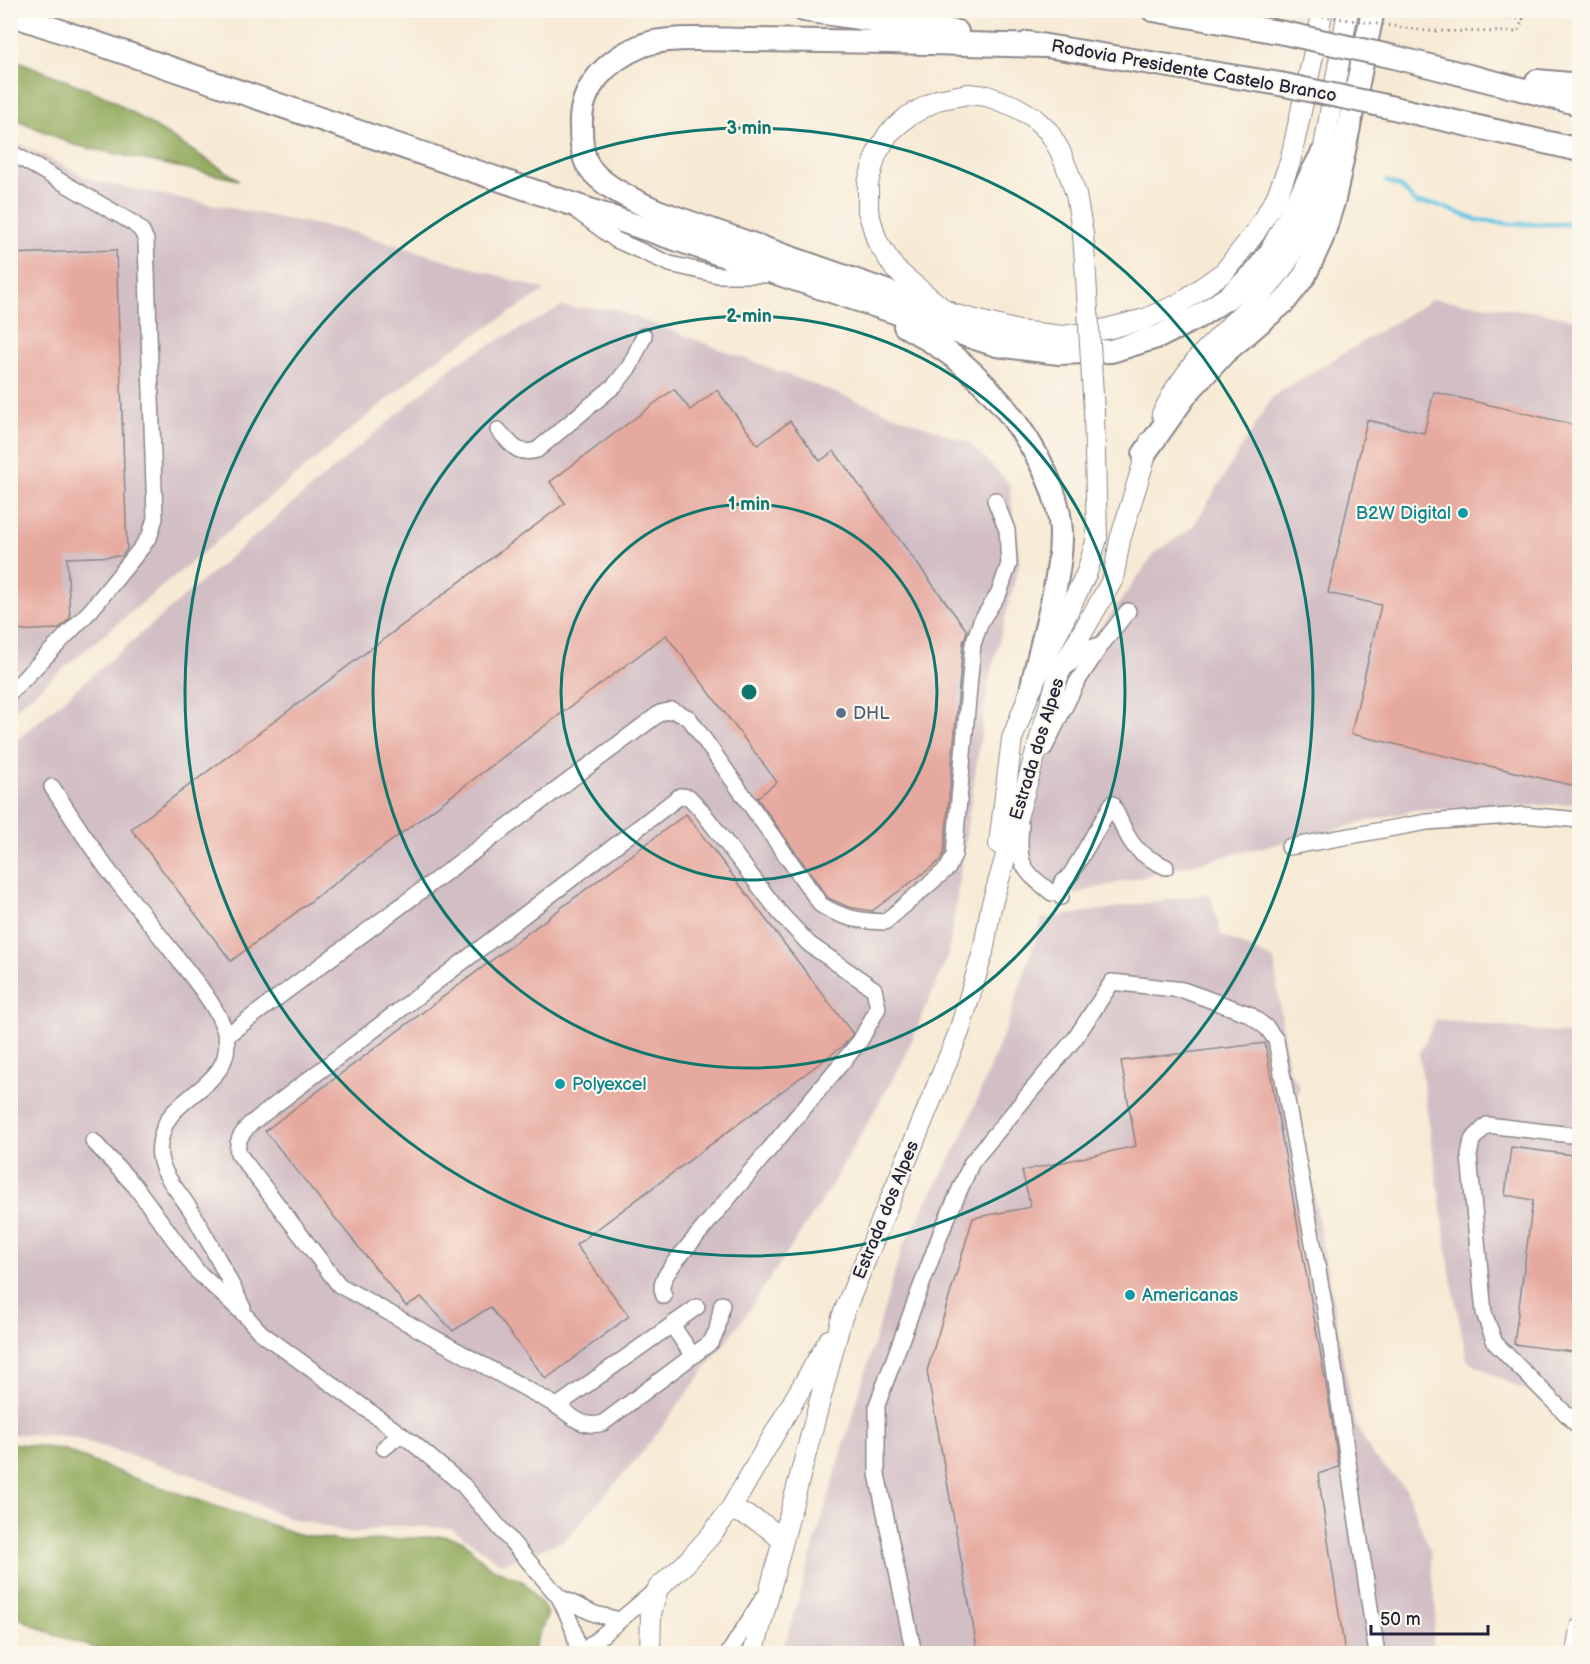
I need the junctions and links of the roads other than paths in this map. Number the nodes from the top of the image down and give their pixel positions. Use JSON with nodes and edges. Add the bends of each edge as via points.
{"nodes":[{"id":1,"x":804,"y":10,"type":"edge"},
{"id":2,"x":1153,"y":10,"type":"edge"},
{"id":3,"x":1323,"y":10,"type":"edge"},
{"id":4,"x":1348,"y":10,"type":"edge"},
{"id":5,"x":1373,"y":10,"type":"edge"},
{"id":6,"x":10,"y":14,"type":"edge"},
{"id":7,"x":1044,"y":46,"type":"junction"},
{"id":8,"x":1470,"y":75,"type":"junction"},
{"id":9,"x":1580,"y":85,"type":"edge"},
{"id":10,"x":1580,"y":104,"type":"edge"},
{"id":11,"x":1580,"y":150,"type":"edge"},
{"id":12,"x":10,"y":152,"type":"edge"},
{"id":13,"x":1322,"y":154,"type":"junction"},
{"id":14,"x":856,"y":298,"type":"junction"},
{"id":15,"x":948,"y":313,"type":"junction"},
{"id":16,"x":644,"y":336,"type":"dead end"},
{"id":17,"x":498,"y":430,"type":"dead end"},
{"id":18,"x":1144,"y":454,"type":"junction"},
{"id":19,"x":995,"y":500,"type":"dead end"},
{"id":20,"x":1128,"y":611,"type":"dead end"},
{"id":21,"x":1102,"y":644,"type":"junction"},
{"id":22,"x":1059,"y":673,"type":"junction"},
{"id":23,"x":1032,"y":686,"type":"junction"},
{"id":24,"x":10,"y":693,"type":"edge"},
{"id":25,"x":52,"y":787,"type":"dead end"},
{"id":26,"x":1580,"y":820,"type":"edge"},
{"id":27,"x":1289,"y":847,"type":"dead end"},
{"id":28,"x":1166,"y":867,"type":"dead end"},
{"id":29,"x":991,"y":907,"type":"junction"},
{"id":30,"x":226,"y":1036,"type":"junction"},
{"id":31,"x":1580,"y":1136,"type":"edge"},
{"id":32,"x":93,"y":1141,"type":"dead end"},
{"id":33,"x":664,"y":1296,"type":"dead end"},
{"id":34,"x":722,"y":1304,"type":"dead end"},
{"id":35,"x":697,"y":1307,"type":"dead end"},
{"id":36,"x":246,"y":1316,"type":"junction"},
{"id":37,"x":842,"y":1317,"type":"junction"},
{"id":38,"x":672,"y":1325,"type":"junction"},
{"id":39,"x":693,"y":1356,"type":"junction"},
{"id":40,"x":556,"y":1406,"type":"junction"},
{"id":41,"x":1576,"y":1421,"type":"edge"},
{"id":42,"x":401,"y":1434,"type":"junction"},
{"id":43,"x":384,"y":1448,"type":"dead end"},
{"id":44,"x":730,"y":1510,"type":"junction"},
{"id":45,"x":782,"y":1541,"type":"junction"},
{"id":46,"x":770,"y":1586,"type":"junction"},
{"id":47,"x":658,"y":1588,"type":"junction"},
{"id":48,"x":559,"y":1597,"type":"junction"},
{"id":49,"x":620,"y":1620,"type":"junction"},
{"id":50,"x":578,"y":1653,"type":"edge"},
{"id":51,"x":650,"y":1653,"type":"edge"},
{"id":52,"x":728,"y":1653,"type":"edge"},
{"id":53,"x":753,"y":1653,"type":"edge"},
{"id":54,"x":914,"y":1653,"type":"edge"},
{"id":55,"x":1377,"y":1653,"type":"edge"}],
"edges":[{"from":1,"to":7,"type":"highway","name":"Rodovia Presidente Castelo Branco"},
{"from":2,"to":8,"type":"highway","bridge":true,"via":[[1284,33]]},
{"from":3,"to":15,"type":"main road","via":[[1290,162],[1277,196],[1255,233],[1224,272],[1179,304],[1145,319],[1063,336],[1018,331]]},
{"from":4,"to":13,"type":"main road","name":"Estrada dos Alpes"},
{"from":5,"to":18,"type":"highway","via":[[1334,199],[1305,274],[1285,301],[1225,352],[1187,393]]},
{"from":6,"to":14,"type":"highway"},
{"from":7,"to":11,"type":"highway","name":"Rodovia Presidente Castelo Branco","bridge":true,"via":[[1280,84]]},
{"from":7,"to":15,"type":"highway","via":[[670,40],[642,45],[608,64],[585,99],[580,115],[585,160],[602,181],[627,197]]},
{"from":8,"to":9,"type":"highway"},
{"from":8,"to":10,"type":"highway"},
{"from":12,"to":24,"type":"street","via":[[134,223],[146,240],[155,518],[142,547],[91,610]]},
{"from":13,"to":14,"type":"highway","via":[[1282,233],[1254,274],[1196,318],[1160,336],[1112,351],[1059,353],[997,345]]},
{"from":13,"to":18,"type":"main road","name":"Estrada dos Alpes","via":[[1305,229],[1287,262],[1269,286],[1197,359],[1176,388]]},
{"from":14,"to":23,"type":"highway","via":[[935,343],[980,380],[1007,411],[1047,478],[1057,507],[1061,537],[1056,584]]},
{"from":15,"to":23,"type":"main road","bridge":true,"via":[[895,269],[877,241],[868,211],[868,183],[876,155],[888,134],[907,117],[937,100],[968,94],[987,96],[1033,117],[1049,132],[1076,195],[1083,234],[1098,519],[1094,554]]},
{"from":16,"to":17,"type":"street","via":[[630,366],[615,385],[537,450],[519,451]]},
{"from":18,"to":22,"type":"main road","name":"Estrada dos Alpes","via":[[1113,579]]},
{"from":19,"to":30,"type":"street","via":[[1007,530],[1009,564],[974,644],[954,855],[948,868],[885,922],[858,921],[821,906],[689,718],[672,710],[660,713]]},
{"from":20,"to":21,"type":"street"},
{"from":21,"to":22,"type":"street","via":[[1088,649]]},
{"from":21,"to":28,"type":"street","via":[[1077,682],[1030,784],[1018,852],[1035,880],[1056,895],[1112,804],[1134,848]]},
{"from":22,"to":29,"type":"main road","name":"Estrada dos Alpes"},
{"from":23,"to":29,"type":"main road","via":[[1012,739]]},
{"from":25,"to":30,"type":"street","via":[[105,867],[202,990]]},
{"from":26,"to":27,"type":"street","via":[[1524,814],[1427,822]]},
{"from":29,"to":37,"type":"main road","name":"Estrada dos Alpes","via":[[983,952],[959,1032]]},
{"from":30,"to":36,"type":"street","via":[[225,1057],[218,1072],[171,1114],[162,1135],[160,1157],[167,1175],[220,1260]]},
{"from":31,"to":41,"type":"street","via":[[1487,1125],[1472,1140],[1469,1156],[1484,1313],[1495,1343]]},
{"from":32,"to":36,"type":"street","via":[[135,1186],[197,1271]]},
{"from":33,"to":40,"type":"street","via":[[663,1280],[674,1263],[860,1041],[878,1008],[874,989],[809,944],[778,912],[701,810],[689,797],[680,796],[249,1125],[237,1145],[238,1153],[339,1286]]},
{"from":34,"to":39,"type":"street","via":[[715,1337]]},
{"from":35,"to":38,"type":"street"},
{"from":36,"to":42,"type":"street","via":[[276,1346]]},
{"from":37,"to":44,"type":"main road","name":"Estrada dos Alpes"},
{"from":37,"to":45,"type":"main road","name":"Estrada dos Alpes"},
{"from":38,"to":39,"type":"street"},
{"from":38,"to":40,"type":"street"},
{"from":39,"to":40,"type":"street","via":[[603,1423],[583,1424]]},
{"from":42,"to":43,"type":"street"},
{"from":42,"to":48,"type":"street","via":[[463,1485]]},
{"from":44,"to":45,"type":"main road","via":[[770,1527]]},
{"from":44,"to":47,"type":"main road","name":"Estrada dos Alpes","via":[[685,1564]]},
{"from":45,"to":46,"type":"main road","name":"Estrada dos Alpes"},
{"from":46,"to":52,"type":"street"},
{"from":46,"to":53,"type":"main road","name":"Estrada dos Alpes"},
{"from":47,"to":49,"type":"street","name":"Estrada dos Alpes"},
{"from":47,"to":51,"type":"main road","via":[[651,1614]]},
{"from":48,"to":49,"type":"street"},
{"from":48,"to":50,"type":"street","via":[[570,1618]]},
{"from":49,"to":50,"type":"street","name":"Estrada dos Alpes"},
{"from":54,"to":55,"type":"street","via":[[877,1474],[877,1405],[942,1230],[972,1162],[1076,1037],[1112,982],[1184,990],[1249,1014],[1276,1040],[1325,1309]]}]}
